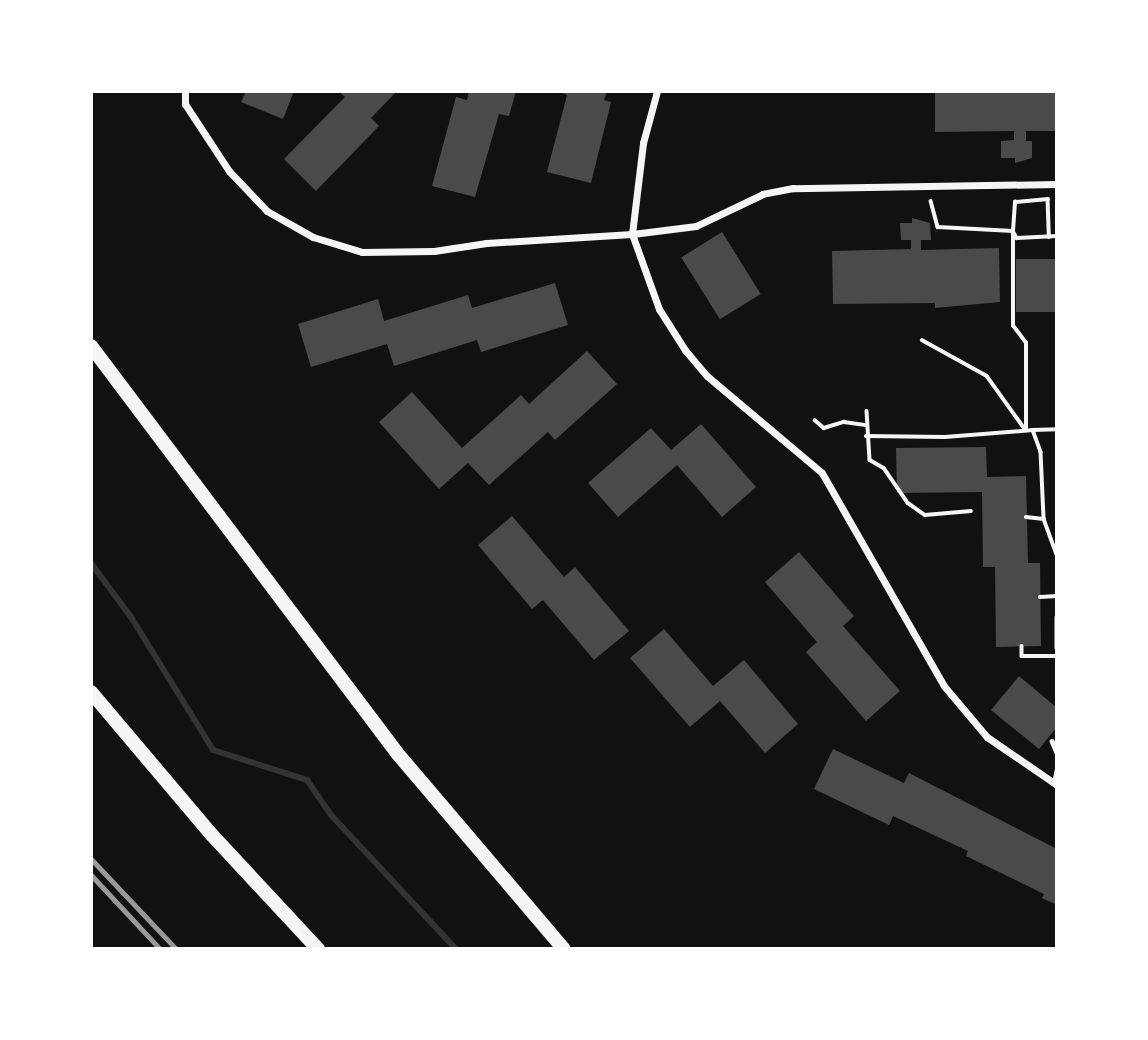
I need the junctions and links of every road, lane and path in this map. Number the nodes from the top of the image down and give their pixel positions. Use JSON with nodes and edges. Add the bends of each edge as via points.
{"nodes":[{"id":1,"x":185,"y":91,"type":"edge"},
{"id":2,"x":657,"y":91,"type":"edge"},
{"id":3,"x":1057,"y":184,"type":"edge"},
{"id":4,"x":921,"y":201,"type":"dead end"},
{"id":5,"x":1013,"y":231,"type":"junction"},
{"id":6,"x":632,"y":234,"type":"junction"},
{"id":7,"x":1057,"y":236,"type":"edge"},
{"id":8,"x":1049,"y":237,"type":"junction"},
{"id":9,"x":922,"y":340,"type":"dead end"},
{"id":10,"x":91,"y":346,"type":"edge"},
{"id":11,"x":867,"y":411,"type":"dead end"},
{"id":12,"x":815,"y":420,"type":"dead end"},
{"id":13,"x":866,"y":425,"type":"junction"},
{"id":14,"x":1057,"y":429,"type":"edge"},
{"id":15,"x":1026,"y":430,"type":"junction"},
{"id":16,"x":1033,"y":430,"type":"junction"},
{"id":17,"x":866,"y":436,"type":"junction"},
{"id":18,"x":971,"y":511,"type":"dead end"},
{"id":19,"x":1026,"y":517,"type":"dead end"},
{"id":20,"x":1044,"y":519,"type":"junction"},
{"id":21,"x":1057,"y":554,"type":"edge"},
{"id":22,"x":1057,"y":596,"type":"edge"},
{"id":23,"x":1040,"y":597,"type":"dead end"},
{"id":24,"x":1057,"y":617,"type":"edge"},
{"id":25,"x":1022,"y":646,"type":"dead end"},
{"id":26,"x":1057,"y":648,"type":"edge"},
{"id":27,"x":1057,"y":656,"type":"edge"},
{"id":28,"x":91,"y":692,"type":"edge"},
{"id":29,"x":1052,"y":741,"type":"dead end"},
{"id":30,"x":1057,"y":753,"type":"edge"},
{"id":31,"x":1057,"y":769,"type":"edge"},
{"id":32,"x":1056,"y":785,"type":"edge"},
{"id":33,"x":318,"y":949,"type":"edge"},
{"id":34,"x":565,"y":949,"type":"edge"}],
"edges":[{"from":1,"to":6,"type":"street","via":[[185,104],[229,171],[267,211],[313,237],[362,252],[434,251],[486,243]]},
{"from":2,"to":6,"type":"street","via":[[643,143]]},
{"from":3,"to":6,"type":"street","via":[[793,188],[763,194],[696,226]]},
{"from":4,"to":5,"type":"path","via":[[934,201],[938,227]]},
{"from":5,"to":8,"type":"path","via":[[1017,238]]},
{"from":5,"to":8,"type":"path","via":[[1015,202],[1048,199]]},
{"from":5,"to":15,"type":"path","via":[[1013,326],[1026,343]]},
{"from":6,"to":32,"type":"street","via":[[659,309],[685,350],[707,376],[822,473],[944,686],[987,737]]},
{"from":7,"to":8,"type":"path"},
{"from":9,"to":15,"type":"path","via":[[987,376]]},
{"from":10,"to":34,"type":"highway","via":[[397,753]]},
{"from":11,"to":13,"type":"path"},
{"from":12,"to":13,"type":"path","via":[[824,428],[844,422]]},
{"from":13,"to":17,"type":"path"},
{"from":14,"to":16,"type":"path"},
{"from":15,"to":16,"type":"path"},
{"from":15,"to":17,"type":"path"},
{"from":16,"to":20,"type":"path","via":[[1041,452]]},
{"from":17,"to":18,"type":"path","via":[[870,460],[884,468],[908,503],[925,515]]},
{"from":19,"to":20,"type":"path"},
{"from":20,"to":21,"type":"path"},
{"from":22,"to":23,"type":"path"},
{"from":24,"to":26,"type":"path"},
{"from":25,"to":27,"type":"path","via":[[1022,656]]},
{"from":28,"to":33,"type":"highway","via":[[212,835]]},
{"from":29,"to":30,"type":"lane"},
{"from":31,"to":32,"type":"lane"}]}
